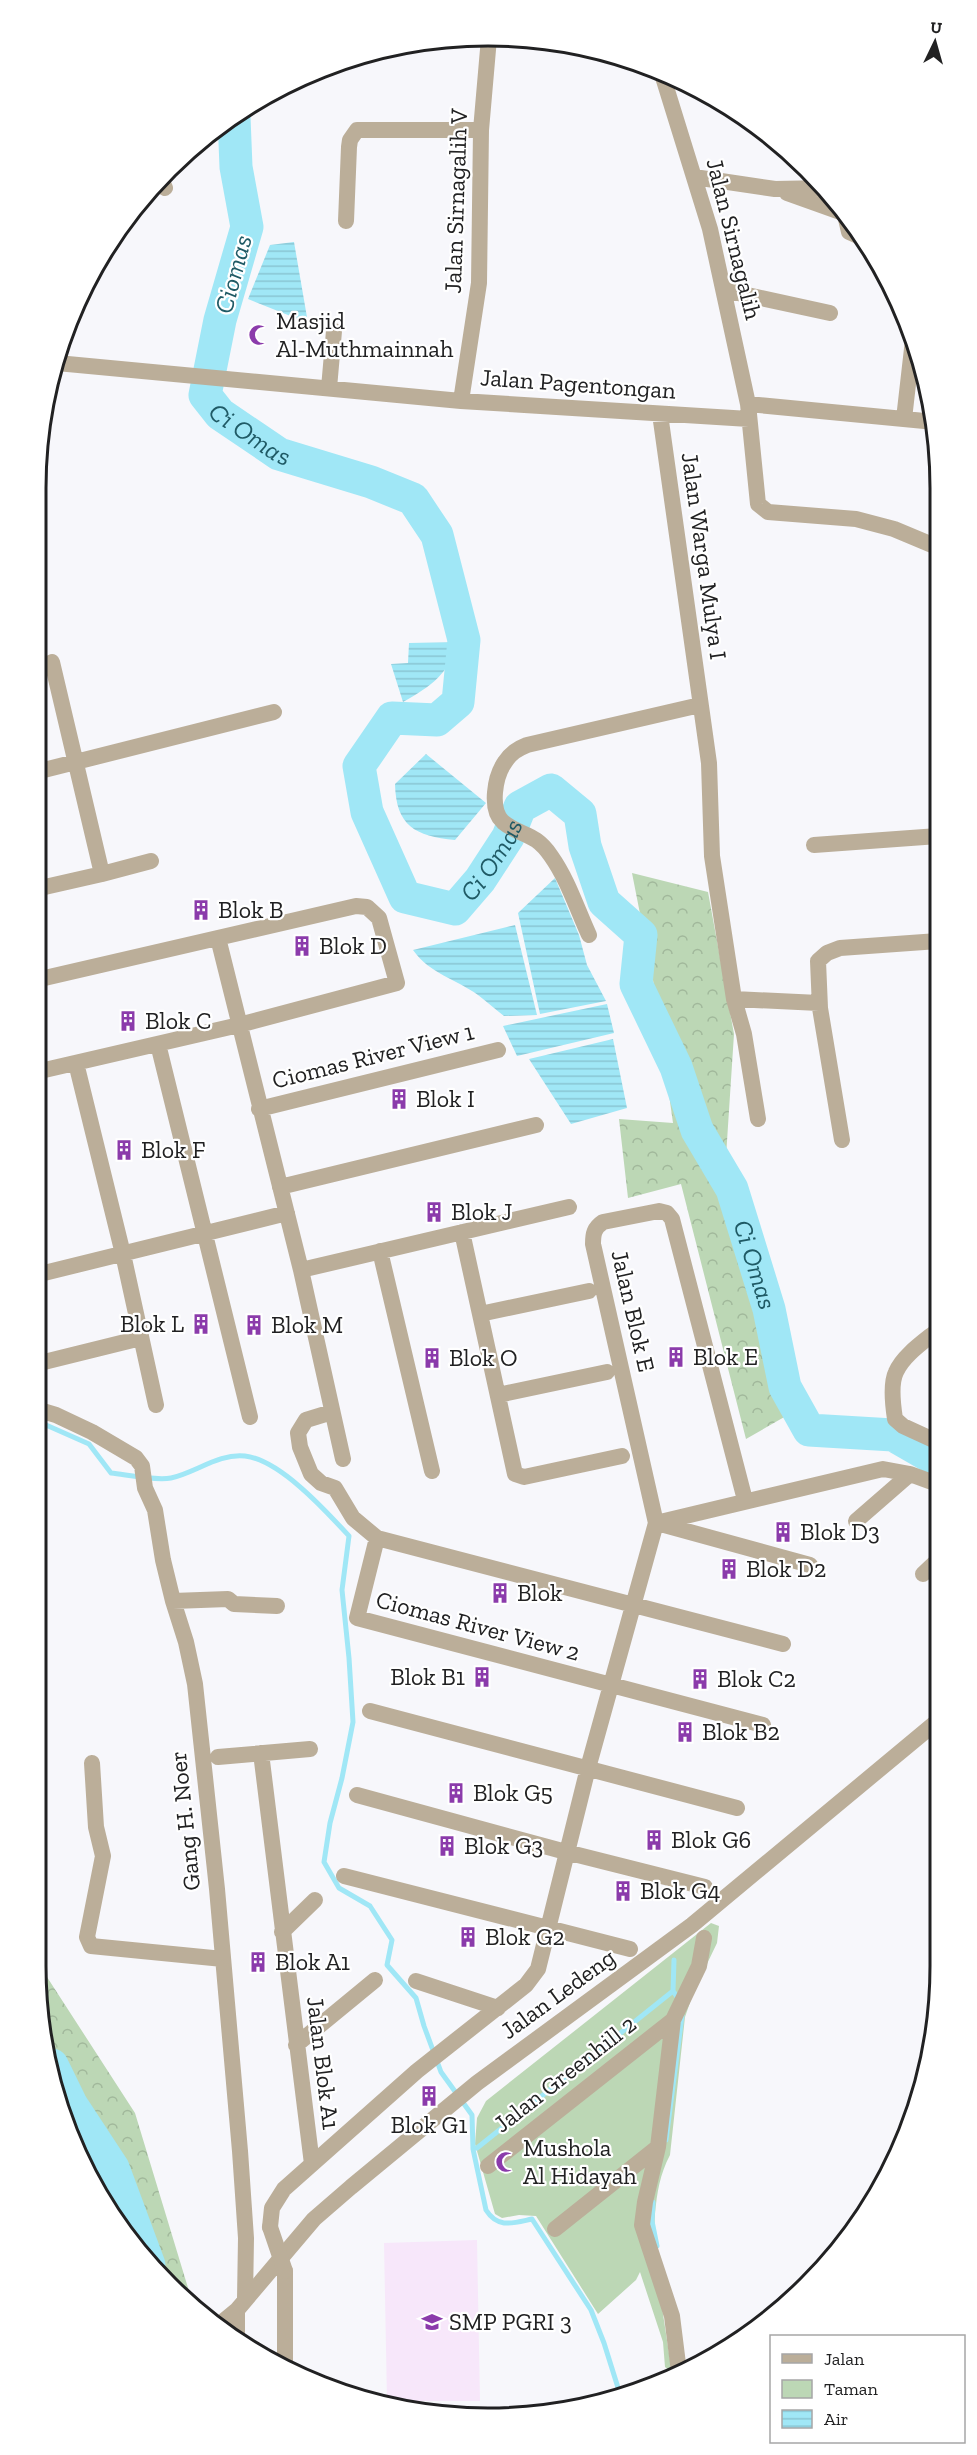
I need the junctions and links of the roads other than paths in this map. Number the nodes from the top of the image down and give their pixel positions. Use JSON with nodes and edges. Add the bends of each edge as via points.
{"nodes":[{"id":1,"x":488,"y":46,"type":"edge"},
{"id":2,"x":665,"y":83,"type":"edge"},
{"id":3,"x":481,"y":130,"type":"junction"},
{"id":4,"x":694,"y":177,"type":"junction"},
{"id":5,"x":813,"y":188,"type":"edge"},
{"id":6,"x":775,"y":189,"type":"junction"},
{"id":7,"x":830,"y":209,"type":"edge"},
{"id":8,"x":346,"y":221,"type":"dead end"},
{"id":9,"x":724,"y":290,"type":"junction"},
{"id":10,"x":830,"y":313,"type":"dead end"},
{"id":11,"x":334,"y":331,"type":"dead end"},
{"id":12,"x":911,"y":359,"type":"edge"},
{"id":13,"x":65,"y":364,"type":"edge"},
{"id":14,"x":329,"y":388,"type":"junction"},
{"id":15,"x":461,"y":401,"type":"junction"},
{"id":16,"x":749,"y":411,"type":"junction"},
{"id":17,"x":660,"y":414,"type":"junction"},
{"id":18,"x":904,"y":419,"type":"junction"},
{"id":19,"x":925,"y":421,"type":"edge"},
{"id":20,"x":930,"y":544,"type":"edge"},
{"id":21,"x":52,"y":662,"type":"dead end"},
{"id":22,"x":700,"y":705,"type":"junction"},
{"id":23,"x":274,"y":712,"type":"dead end"},
{"id":24,"x":76,"y":762,"type":"junction"},
{"id":25,"x":46,"y":770,"type":"edge"},
{"id":26,"x":930,"y":837,"type":"edge"},
{"id":27,"x":814,"y":845,"type":"dead end"},
{"id":28,"x":151,"y":861,"type":"dead end"},
{"id":29,"x":102,"y":874,"type":"junction"},
{"id":30,"x":46,"y":887,"type":"edge"},
{"id":31,"x":589,"y":936,"type":"dead end"},
{"id":32,"x":218,"y":938,"type":"junction"},
{"id":33,"x":930,"y":942,"type":"edge"},
{"id":34,"x":46,"y":978,"type":"edge"},
{"id":35,"x":734,"y":999,"type":"junction"},
{"id":36,"x":819,"y":1003,"type":"junction"},
{"id":37,"x":239,"y":1025,"type":"junction"},
{"id":38,"x":158,"y":1044,"type":"junction"},
{"id":39,"x":498,"y":1050,"type":"dead end"},
{"id":40,"x":76,"y":1063,"type":"junction"},
{"id":41,"x":46,"y":1070,"type":"edge"},
{"id":42,"x":259,"y":1108,"type":"junction"},
{"id":43,"x":758,"y":1119,"type":"dead end"},
{"id":44,"x":536,"y":1125,"type":"dead end"},
{"id":45,"x":842,"y":1140,"type":"dead end"},
{"id":46,"x":280,"y":1187,"type":"junction"},
{"id":47,"x":568,"y":1207,"type":"dead end"},
{"id":48,"x":287,"y":1213,"type":"junction"},
{"id":49,"x":462,"y":1232,"type":"junction"},
{"id":50,"x":206,"y":1233,"type":"junction"},
{"id":51,"x":380,"y":1251,"type":"junction"},
{"id":52,"x":123,"y":1254,"type":"junction"},
{"id":53,"x":46,"y":1269,"type":"edge"},
{"id":54,"x":301,"y":1270,"type":"junction"},
{"id":55,"x":589,"y":1291,"type":"dead end"},
{"id":56,"x":480,"y":1314,"type":"junction"},
{"id":57,"x":930,"y":1337,"type":"edge"},
{"id":58,"x":141,"y":1338,"type":"junction"},
{"id":59,"x":46,"y":1362,"type":"edge"},
{"id":60,"x":607,"y":1372,"type":"dead end"},
{"id":61,"x":498,"y":1395,"type":"junction"},
{"id":62,"x":156,"y":1405,"type":"dead end"},
{"id":63,"x":46,"y":1412,"type":"edge"},
{"id":64,"x":332,"y":1412,"type":"junction"},
{"id":65,"x":250,"y":1417,"type":"dead end"},
{"id":66,"x":930,"y":1438,"type":"edge"},
{"id":67,"x":622,"y":1456,"type":"dead end"},
{"id":68,"x":343,"y":1459,"type":"dead end"},
{"id":69,"x":432,"y":1471,"type":"dead end"},
{"id":70,"x":910,"y":1474,"type":"junction"},
{"id":71,"x":930,"y":1481,"type":"edge"},
{"id":72,"x":745,"y":1500,"type":"junction"},
{"id":73,"x":856,"y":1521,"type":"dead end"},
{"id":74,"x":656,"y":1523,"type":"junction"},
{"id":75,"x":376,"y":1538,"type":"junction"},
{"id":76,"x":810,"y":1565,"type":"dead end"},
{"id":77,"x":930,"y":1567,"type":"edge"},
{"id":78,"x":923,"y":1574,"type":"dead end"},
{"id":79,"x":173,"y":1601,"type":"junction"},
{"id":80,"x":632,"y":1604,"type":"junction"},
{"id":81,"x":277,"y":1606,"type":"dead end"},
{"id":82,"x":783,"y":1644,"type":"dead end"},
{"id":83,"x":610,"y":1686,"type":"junction"},
{"id":84,"x":370,"y":1711,"type":"dead end"},
{"id":85,"x":763,"y":1725,"type":"dead end"},
{"id":86,"x":930,"y":1727,"type":"edge"},
{"id":87,"x":310,"y":1749,"type":"dead end"},
{"id":88,"x":261,"y":1753,"type":"junction"},
{"id":89,"x":218,"y":1757,"type":"dead end"},
{"id":90,"x":92,"y":1763,"type":"dead end"},
{"id":91,"x":588,"y":1768,"type":"junction"},
{"id":92,"x":357,"y":1795,"type":"dead end"},
{"id":93,"x":737,"y":1808,"type":"dead end"},
{"id":94,"x":566,"y":1852,"type":"junction"},
{"id":95,"x":344,"y":1876,"type":"dead end"},
{"id":96,"x":705,"y":1887,"type":"dead end"},
{"id":97,"x":315,"y":1900,"type":"dead end"},
{"id":98,"x":547,"y":1929,"type":"junction"},
{"id":99,"x":282,"y":1932,"type":"junction"},
{"id":100,"x":704,"y":1938,"type":"dead end"},
{"id":101,"x":630,"y":1949,"type":"dead end"},
{"id":102,"x":223,"y":1959,"type":"junction"},
{"id":103,"x":375,"y":1980,"type":"dead end"},
{"id":104,"x":416,"y":1981,"type":"dead end"},
{"id":105,"x":498,"y":2008,"type":"junction"},
{"id":106,"x":674,"y":2016,"type":"junction"},
{"id":107,"x":296,"y":2045,"type":"junction"},
{"id":108,"x":658,"y":2146,"type":"junction"},
{"id":109,"x":312,"y":2164,"type":"junction"},
{"id":110,"x":488,"y":2166,"type":"dead end"},
{"id":111,"x":555,"y":2229,"type":"dead end"},
{"id":112,"x":241,"y":2304,"type":"junction"},
{"id":113,"x":224,"y":2320,"type":"edge"},
{"id":114,"x":238,"y":2330,"type":"edge"},
{"id":115,"x":285,"y":2359,"type":"edge"},
{"id":116,"x":678,"y":2366,"type":"edge"}],
"edges":[{"from":1,"to":3,"type":"street","name":"Jalan Sirnagalih V"},
{"from":2,"to":4,"type":"street","name":"Jalan Sirnagalih"},
{"from":3,"to":8,"type":"street","via":[[357,130],[349,147]]},
{"from":3,"to":15,"type":"street","name":"Jalan Sirnagalih V","via":[[479,283]]},
{"from":4,"to":6,"type":"street"},
{"from":4,"to":9,"type":"street","name":"Jalan Sirnagalih"},
{"from":5,"to":6,"type":"street"},
{"from":6,"to":7,"type":"street"},
{"from":9,"to":10,"type":"street"},
{"from":9,"to":16,"type":"street","name":"Jalan Sirnagalih"},
{"from":11,"to":14,"type":"street"},
{"from":12,"to":18,"type":"street"},
{"from":13,"to":14,"type":"street","name":"Jalan Pagentongan"},
{"from":14,"to":15,"type":"street","name":"Jalan Pagentongan"},
{"from":15,"to":17,"type":"street","name":"Jalan Pagentongan"},
{"from":16,"to":17,"type":"street","name":"Jalan Pagentongan"},
{"from":16,"to":18,"type":"street","name":"Jalan Pagentongan"},
{"from":16,"to":20,"type":"street","name":"Jalan Sirnagalih","via":[[756,498],[761,509],[876,523]]},
{"from":17,"to":22,"type":"street","name":"Jalan Warga Mulya I"},
{"from":18,"to":19,"type":"street","name":"Jalan Pagentongan"},
{"from":21,"to":24,"type":"street"},
{"from":22,"to":31,"type":"street","via":[[517,749],[500,769],[495,794],[497,812],[504,823],[537,839],[545,848],[558,867]]},
{"from":22,"to":35,"type":"street","name":"Jalan Warga Mulya I","via":[[709,763],[712,856]]},
{"from":23,"to":24,"type":"street"},
{"from":24,"to":25,"type":"street"},
{"from":24,"to":29,"type":"street"},
{"from":26,"to":27,"type":"street"},
{"from":28,"to":29,"type":"street"},
{"from":29,"to":30,"type":"street"},
{"from":32,"to":34,"type":"street"},
{"from":32,"to":37,"type":"street","name":"Ciomas River View 1"},
{"from":32,"to":37,"type":"street","via":[[356,906],[367,907],[379,918],[397,983]]},
{"from":33,"to":36,"type":"street","via":[[840,948],[827,953],[818,961]]},
{"from":35,"to":36,"type":"street"},
{"from":35,"to":43,"type":"street","name":"Jalan Warga Mulya I"},
{"from":36,"to":45,"type":"street"},
{"from":37,"to":38,"type":"street"},
{"from":37,"to":42,"type":"street","name":"Ciomas River View 1"},
{"from":38,"to":40,"type":"street"},
{"from":38,"to":50,"type":"street"},
{"from":39,"to":42,"type":"street","name":"Ciomas River View 1"},
{"from":40,"to":41,"type":"street"},
{"from":40,"to":52,"type":"street"},
{"from":42,"to":46,"type":"street","name":"Ciomas River View 1"},
{"from":44,"to":46,"type":"street"},
{"from":46,"to":48,"type":"street","name":"Ciomas River View 1"},
{"from":47,"to":49,"type":"street"},
{"from":48,"to":50,"type":"street"},
{"from":48,"to":54,"type":"street","name":"Ciomas River View 1"},
{"from":49,"to":51,"type":"street"},
{"from":49,"to":56,"type":"street"},
{"from":50,"to":52,"type":"street"},
{"from":50,"to":65,"type":"street"},
{"from":51,"to":54,"type":"street"},
{"from":51,"to":69,"type":"street"},
{"from":52,"to":53,"type":"street"},
{"from":52,"to":58,"type":"street"},
{"from":54,"to":64,"type":"street","name":"Ciomas River View 1"},
{"from":55,"to":56,"type":"street"},
{"from":56,"to":61,"type":"street"},
{"from":57,"to":66,"type":"street","via":[[896,1371],[894,1392],[897,1422]]},
{"from":58,"to":59,"type":"street"},
{"from":58,"to":62,"type":"street"},
{"from":60,"to":61,"type":"street"},
{"from":61,"to":67,"type":"street","via":[[515,1474],[524,1477]]},
{"from":63,"to":79,"type":"street","name":"Gang H. Noer","via":[[92,1432],[136,1458],[142,1466]]},
{"from":64,"to":68,"type":"street","name":"Ciomas River View 1"},
{"from":64,"to":75,"type":"street","via":[[306,1420],[298,1433],[300,1447],[311,1474],[335,1488],[353,1518]]},
{"from":70,"to":71,"type":"street"},
{"from":70,"to":72,"type":"street","via":[[883,1469]]},
{"from":70,"to":73,"type":"street"},
{"from":72,"to":74,"type":"street"},
{"from":72,"to":74,"type":"street","name":"Jalan Blok E","via":[[672,1219],[659,1211],[603,1222],[593,1233],[593,1244]]},
{"from":74,"to":76,"type":"street"},
{"from":74,"to":80,"type":"street"},
{"from":75,"to":80,"type":"street"},
{"from":75,"to":83,"type":"street","name":"Ciomas River View 2","via":[[357,1618]]},
{"from":77,"to":78,"type":"street"},
{"from":79,"to":81,"type":"street","via":[[228,1599],[234,1604]]},
{"from":79,"to":102,"type":"street","name":"Gang H. Noer","via":[[195,1684]]},
{"from":80,"to":82,"type":"street"},
{"from":80,"to":83,"type":"street"},
{"from":83,"to":85,"type":"street","name":"Ciomas River View 2"},
{"from":83,"to":91,"type":"street"},
{"from":84,"to":91,"type":"street"},
{"from":86,"to":112,"type":"street","name":"Jalan Ledeng","via":[[692,1925],[452,2103],[314,2219]]},
{"from":87,"to":88,"type":"street"},
{"from":88,"to":89,"type":"street"},
{"from":88,"to":99,"type":"street","name":"Jalan Blok A1"},
{"from":90,"to":102,"type":"street","via":[[96,1827],[103,1857],[87,1937],[91,1946]]},
{"from":91,"to":93,"type":"street"},
{"from":91,"to":94,"type":"street"},
{"from":92,"to":94,"type":"street"},
{"from":94,"to":96,"type":"street"},
{"from":94,"to":98,"type":"street"},
{"from":95,"to":98,"type":"street"},
{"from":97,"to":99,"type":"street"},
{"from":98,"to":101,"type":"street"},
{"from":98,"to":105,"type":"street","via":[[538,1969],[526,1985]]},
{"from":99,"to":107,"type":"street","name":"Jalan Blok A1"},
{"from":100,"to":106,"type":"street","via":[[699,1966]]},
{"from":102,"to":112,"type":"street","name":"Gang H. Noer","via":[[246,2238]]},
{"from":103,"to":107,"type":"street"},
{"from":104,"to":105,"type":"street"},
{"from":105,"to":109,"type":"street","via":[[417,2071]]},
{"from":106,"to":108,"type":"street"},
{"from":106,"to":110,"type":"street","name":"Jalan Greenhill 2"},
{"from":107,"to":109,"type":"street","name":"Jalan Blok A1"},
{"from":108,"to":111,"type":"street"},
{"from":108,"to":116,"type":"street","via":[[642,2225],[672,2316]]},
{"from":109,"to":115,"type":"street","bridge":true,"via":[[284,2189],[272,2208],[270,2227],[285,2271]]},
{"from":112,"to":113,"type":"street","name":"Jalan Ledeng"},
{"from":112,"to":114,"type":"street","name":"Gang H. Noer"}]}
